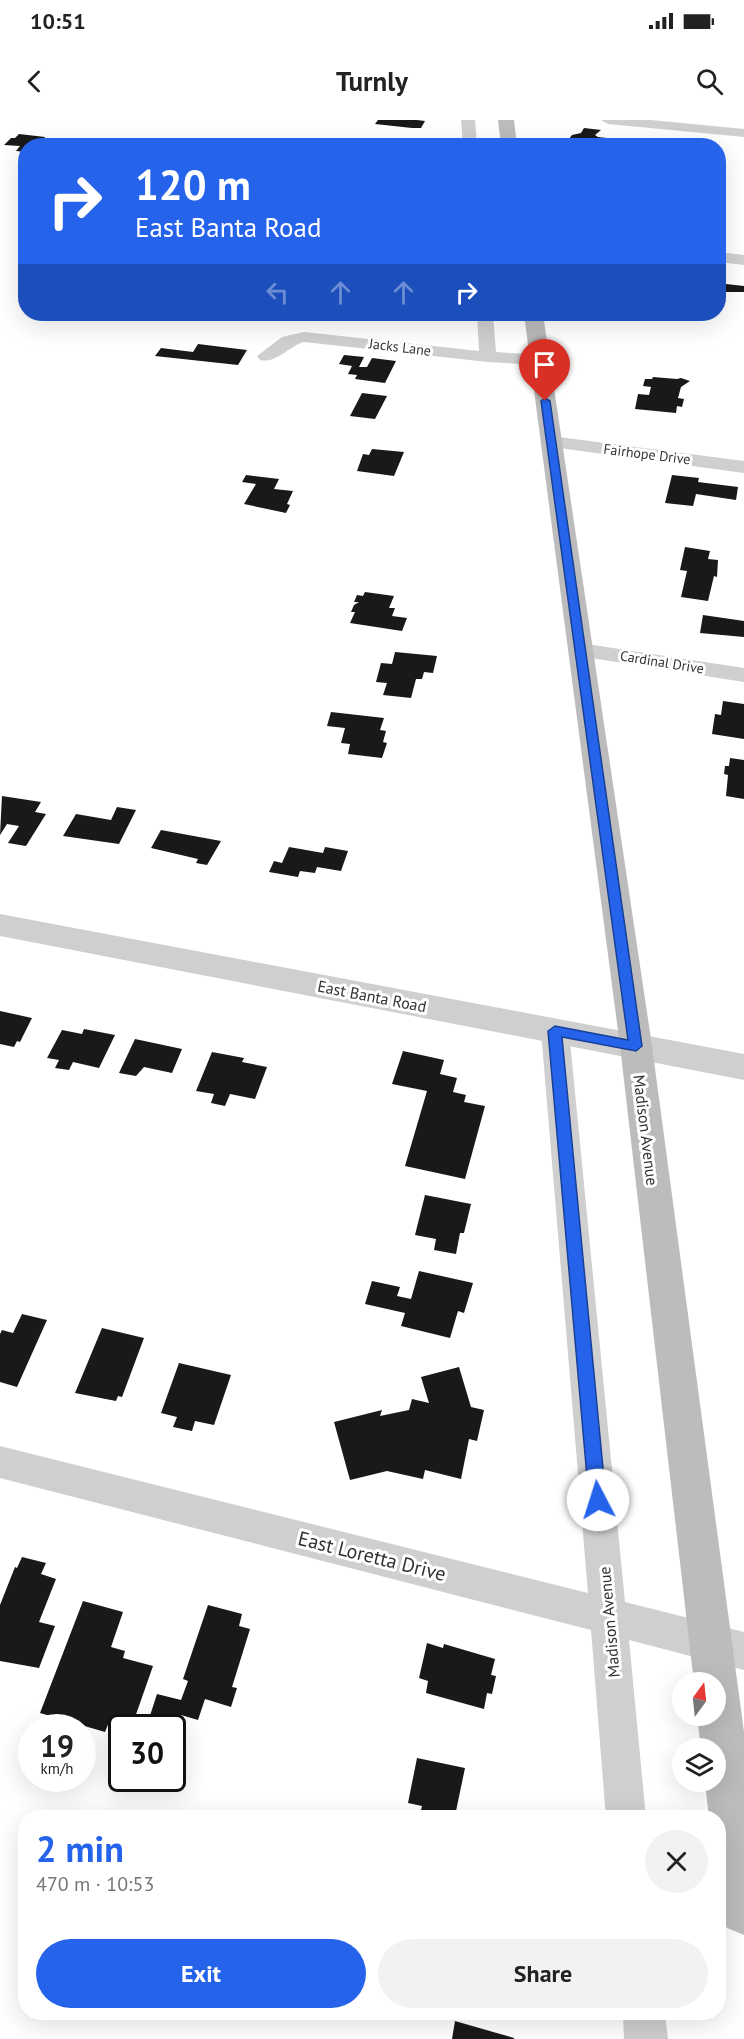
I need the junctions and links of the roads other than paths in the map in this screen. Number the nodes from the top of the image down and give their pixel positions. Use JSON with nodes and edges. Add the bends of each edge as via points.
{"nodes":[{"id":1,"x":468,"y":120,"type":"edge"},
{"id":2,"x":506,"y":120,"type":"edge"},
{"id":3,"x":608,"y":120,"type":"edge"},
{"id":4,"x":744,"y":133,"type":"edge"},
{"id":5,"x":469,"y":138,"type":"edge"},
{"id":6,"x":509,"y":138,"type":"edge"},
{"id":7,"x":726,"y":258,"type":"edge"},
{"id":8,"x":744,"y":260,"type":"edge"},
{"id":9,"x":485,"y":321,"type":"edge"},
{"id":10,"x":534,"y":321,"type":"edge"},
{"id":11,"x":266,"y":356,"type":"dead end"},
{"id":12,"x":488,"y":357,"type":"junction"},
{"id":13,"x":540,"y":360,"type":"junction"},
{"id":14,"x":551,"y":442,"type":"junction"},
{"id":15,"x":744,"y":467,"type":"edge"},
{"id":16,"x":580,"y":650,"type":"junction"},
{"id":17,"x":744,"y":675,"type":"edge"},
{"id":18,"x":0,"y":925,"type":"edge"},
{"id":19,"x":555,"y":1031,"type":"junction"},
{"id":20,"x":636,"y":1046,"type":"junction"},
{"id":21,"x":744,"y":1066,"type":"edge"},
{"id":22,"x":0,"y":1462,"type":"edge"},
{"id":23,"x":608,"y":1616,"type":"junction"},
{"id":24,"x":727,"y":1646,"type":"edge"},
{"id":25,"x":625,"y":1810,"type":"edge"},
{"id":26,"x":744,"y":1911,"type":"edge"},
{"id":27,"x":645,"y":2020,"type":"edge"},
{"id":28,"x":646,"y":2039,"type":"edge"}],
"edges":[{"from":1,"to":5,"type":"street"},
{"from":2,"to":6,"type":"main road"},
{"from":3,"to":4,"type":"street"},
{"from":7,"to":8,"type":"street"},
{"from":9,"to":12,"type":"street"},
{"from":10,"to":13,"type":"main road","name":"Madison Avenue"},
{"from":11,"to":12,"type":"street","name":"Jacks Lane","via":[[288,341],[304,338]]},
{"from":12,"to":13,"type":"street","name":"Jacks Lane"},
{"from":13,"to":14,"type":"main road","name":"Madison Avenue"},
{"from":14,"to":15,"type":"street","name":"Fairhope Drive"},
{"from":14,"to":16,"type":"main road","name":"Madison Avenue"},
{"from":16,"to":17,"type":"street","name":"Cardinal Drive"},
{"from":16,"to":20,"type":"main road","name":"Madison Avenue"},
{"from":18,"to":19,"type":"street","name":"East Banta Road"},
{"from":19,"to":20,"type":"street","name":"East Banta Road"},
{"from":19,"to":23,"type":"street","name":"Madison Avenue"},
{"from":20,"to":21,"type":"street","name":"East Banta Road"},
{"from":20,"to":24,"type":"main road","name":"Madison Avenue"},
{"from":22,"to":23,"type":"street","name":"East Loretta Drive"},
{"from":23,"to":24,"type":"street","name":"East Loretta Drive"},
{"from":23,"to":25,"type":"street","name":"Madison Avenue"},
{"from":24,"to":26,"type":"main road","name":"Madison Avenue"},
{"from":27,"to":28,"type":"street"}]}
